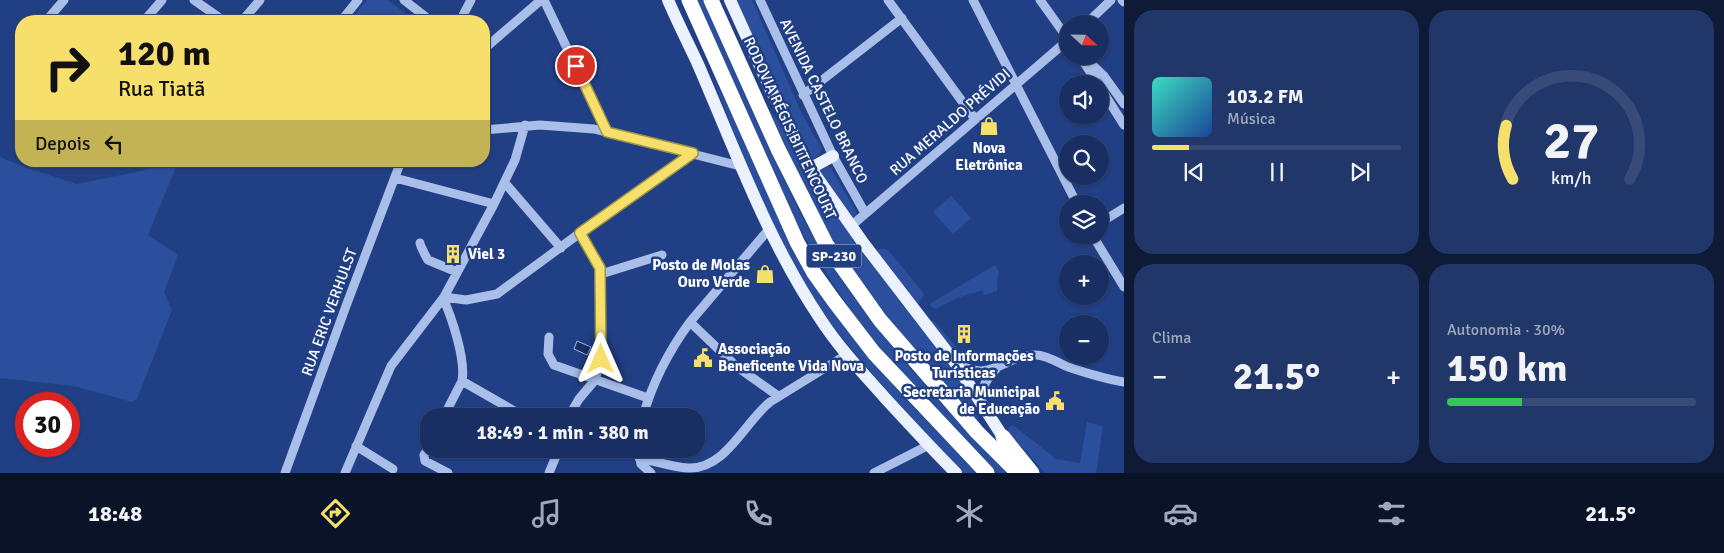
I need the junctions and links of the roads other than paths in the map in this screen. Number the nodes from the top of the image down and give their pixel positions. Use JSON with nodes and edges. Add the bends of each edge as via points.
{"nodes":[{"id":1,"x":64,"y":0,"type":"edge"},
{"id":2,"x":162,"y":0,"type":"edge"},
{"id":3,"x":194,"y":0,"type":"edge"},
{"id":4,"x":260,"y":0,"type":"edge"},
{"id":5,"x":358,"y":0,"type":"edge"},
{"id":6,"x":404,"y":0,"type":"edge"},
{"id":7,"x":471,"y":0,"type":"edge"},
{"id":8,"x":543,"y":0,"type":"edge"},
{"id":9,"x":668,"y":0,"type":"edge"},
{"id":10,"x":682,"y":0,"type":"edge"},
{"id":11,"x":689,"y":0,"type":"edge"},
{"id":12,"x":711,"y":0,"type":"edge"},
{"id":13,"x":730,"y":0,"type":"edge"},
{"id":14,"x":760,"y":0,"type":"edge"},
{"id":15,"x":888,"y":0,"type":"edge"},
{"id":16,"x":974,"y":0,"type":"edge"},
{"id":17,"x":1040,"y":0,"type":"edge"},
{"id":18,"x":1111,"y":0,"type":"edge"},
{"id":19,"x":51,"y":15,"type":"edge"},
{"id":20,"x":149,"y":15,"type":"edge"},
{"id":21,"x":215,"y":15,"type":"edge"},
{"id":22,"x":247,"y":15,"type":"edge"},
{"id":23,"x":346,"y":15,"type":"edge"},
{"id":24,"x":423,"y":15,"type":"edge"},
{"id":25,"x":463,"y":15,"type":"edge"},
{"id":26,"x":1095,"y":15,"type":"edge"},
{"id":27,"x":902,"y":18,"type":"junction"},
{"id":28,"x":1059,"y":26,"type":"edge"},
{"id":29,"x":708,"y":42,"type":"junction"},
{"id":30,"x":490,"y":44,"type":"edge"},
{"id":31,"x":1059,"y":46,"type":"edge"},
{"id":32,"x":1091,"y":65,"type":"edge"},
{"id":33,"x":804,"y":95,"type":"junction"},
{"id":34,"x":1109,"y":102,"type":"edge"},
{"id":35,"x":1124,"y":104,"type":"edge"},
{"id":36,"x":975,"y":119,"type":"junction"},
{"id":37,"x":1124,"y":125,"type":"edge"},
{"id":38,"x":525,"y":126,"type":"junction"},
{"id":39,"x":490,"y":129,"type":"edge"},
{"id":40,"x":607,"y":132,"type":"junction"},
{"id":41,"x":693,"y":153,"type":"junction"},
{"id":42,"x":833,"y":156,"type":"junction"},
{"id":43,"x":740,"y":166,"type":"junction"},
{"id":44,"x":399,"y":167,"type":"edge"},
{"id":45,"x":811,"y":168,"type":"junction"},
{"id":46,"x":395,"y":178,"type":"junction"},
{"id":47,"x":505,"y":183,"type":"junction"},
{"id":48,"x":1072,"y":195,"type":"edge"},
{"id":49,"x":494,"y":204,"type":"junction"},
{"id":50,"x":1124,"y":208,"type":"edge"},
{"id":51,"x":865,"y":213,"type":"junction"},
{"id":52,"x":1109,"y":217,"type":"edge"},
{"id":53,"x":851,"y":226,"type":"junction"},
{"id":54,"x":769,"y":229,"type":"junction"},
{"id":55,"x":580,"y":233,"type":"junction"},
{"id":56,"x":420,"y":242,"type":"dead end"},
{"id":57,"x":1098,"y":245,"type":"edge"},
{"id":58,"x":561,"y":248,"type":"junction"},
{"id":59,"x":662,"y":255,"type":"dead end"},
{"id":60,"x":457,"y":272,"type":"junction"},
{"id":61,"x":601,"y":274,"type":"junction"},
{"id":62,"x":1124,"y":287,"type":"edge"},
{"id":63,"x":443,"y":298,"type":"junction"},
{"id":64,"x":690,"y":322,"type":"junction"},
{"id":65,"x":549,"y":337,"type":"dead end"},
{"id":66,"x":846,"y":355,"type":"junction"},
{"id":67,"x":954,"y":361,"type":"junction"},
{"id":68,"x":998,"y":367,"type":"junction"},
{"id":69,"x":595,"y":380,"type":"junction"},
{"id":70,"x":462,"y":381,"type":"junction"},
{"id":71,"x":1124,"y":382,"type":"edge"},
{"id":72,"x":778,"y":396,"type":"junction"},
{"id":73,"x":648,"y":398,"type":"junction"},
{"id":74,"x":448,"y":408,"type":"edge"},
{"id":75,"x":509,"y":408,"type":"edge"},
{"id":76,"x":573,"y":408,"type":"edge"},
{"id":77,"x":645,"y":408,"type":"edge"},
{"id":78,"x":986,"y":412,"type":"junction"},
{"id":79,"x":1003,"y":437,"type":"joint"},
{"id":80,"x":929,"y":445,"type":"junction"},
{"id":81,"x":356,"y":446,"type":"junction"},
{"id":82,"x":425,"y":458,"type":"edge"},
{"id":83,"x":555,"y":458,"type":"edge"},
{"id":84,"x":639,"y":458,"type":"edge"},
{"id":85,"x":654,"y":458,"type":"edge"},
{"id":86,"x":393,"y":469,"type":"dead end"},
{"id":87,"x":445,"y":472,"type":"edge"},
{"id":88,"x":285,"y":473,"type":"edge"},
{"id":89,"x":344,"y":473,"type":"edge"},
{"id":90,"x":549,"y":473,"type":"edge"},
{"id":91,"x":651,"y":473,"type":"edge"},
{"id":92,"x":874,"y":473,"type":"edge"},
{"id":93,"x":956,"y":473,"type":"edge"},
{"id":94,"x":987,"y":473,"type":"edge"},
{"id":95,"x":1018,"y":473,"type":"edge"},
{"id":96,"x":1032,"y":473,"type":"edge"}],
"edges":[{"from":1,"to":19,"type":"street"},
{"from":2,"to":20,"type":"street"},
{"from":3,"to":21,"type":"street"},
{"from":4,"to":22,"type":"street"},
{"from":5,"to":23,"type":"street"},
{"from":6,"to":24,"type":"street"},
{"from":7,"to":25,"type":"street"},
{"from":8,"to":30,"type":"street"},
{"from":8,"to":40,"type":"street"},
{"from":9,"to":43,"type":"main road"},
{"from":10,"to":29,"type":"highway","via":[[693,23]]},
{"from":11,"to":29,"type":"highway","number":"SP-230"},
{"from":12,"to":95,"type":"highway","name":"RODOVIA RÉGIS BITTENCOURT","number":"SP-230","via":[[778,149],[826,244],[880,320],[977,432]]},
{"from":13,"to":45,"type":"main road"},
{"from":14,"to":33,"type":"street","name":"AVENIDA CASTELO BRANCO"},
{"from":15,"to":27,"type":"street"},
{"from":16,"to":48,"type":"street"},
{"from":17,"to":28,"type":"street"},
{"from":18,"to":26,"type":"street"},
{"from":27,"to":33,"type":"street"},
{"from":27,"to":36,"type":"street"},
{"from":29,"to":94,"type":"highway","number":"SP-230","via":[[797,242],[814,273],[874,353]]},
{"from":31,"to":36,"type":"street","name":"RUA MERALDO PRÉVIDI"},
{"from":32,"to":35,"type":"street","via":[[1104,76]]},
{"from":33,"to":42,"type":"street","name":"AVENIDA CASTELO BRANCO"},
{"from":34,"to":37,"type":"street"},
{"from":36,"to":51,"type":"street","name":"RUA MERALDO PRÉVIDI"},
{"from":38,"to":39,"type":"street"},
{"from":38,"to":40,"type":"street","via":[[558,125]]},
{"from":38,"to":47,"type":"street"},
{"from":40,"to":41,"type":"street"},
{"from":41,"to":43,"type":"street"},
{"from":41,"to":55,"type":"street"},
{"from":42,"to":45,"type":"main road"},
{"from":42,"to":51,"type":"street","name":"AVENIDA CASTELO BRANCO"},
{"from":43,"to":54,"type":"main road"},
{"from":44,"to":46,"type":"street","name":"RUA ERIC VERHULST"},
{"from":45,"to":53,"type":"main road"},
{"from":46,"to":49,"type":"street"},
{"from":46,"to":88,"type":"street","name":"RUA ERIC VERHULST"},
{"from":47,"to":49,"type":"street"},
{"from":47,"to":58,"type":"street"},
{"from":49,"to":60,"type":"street"},
{"from":50,"to":52,"type":"street"},
{"from":51,"to":53,"type":"street","name":"RUA MERALDO PRÉVIDI"},
{"from":53,"to":67,"type":"main road"},
{"from":54,"to":64,"type":"street"},
{"from":54,"to":66,"type":"main road","via":[[820,318]]},
{"from":55,"to":58,"type":"street"},
{"from":55,"to":61,"type":"street","via":[[600,264]]},
{"from":56,"to":60,"type":"street","via":[[428,260]]},
{"from":57,"to":62,"type":"street"},
{"from":58,"to":63,"type":"street","via":[[498,294],[466,300]]},
{"from":59,"to":61,"type":"street"},
{"from":60,"to":63,"type":"street"},
{"from":61,"to":69,"type":"street","via":[[601,359]]},
{"from":63,"to":70,"type":"street","via":[[461,358]]},
{"from":63,"to":81,"type":"street","via":[[391,366]]},
{"from":64,"to":72,"type":"street","via":[[736,366]]},
{"from":64,"to":73,"type":"street","via":[[662,366]]},
{"from":65,"to":69,"type":"street","via":[[548,354],[554,365]]},
{"from":66,"to":72,"type":"street"},
{"from":66,"to":80,"type":"main road"},
{"from":67,"to":68,"type":"street","via":[[977,371]]},
{"from":67,"to":78,"type":"main road"},
{"from":68,"to":71,"type":"street","via":[[1036,355]]},
{"from":68,"to":78,"type":"street","via":[[988,376],[982,390],[981,400]]},
{"from":69,"to":73,"type":"street"},
{"from":69,"to":76,"type":"street"},
{"from":70,"to":74,"type":"street"},
{"from":70,"to":75,"type":"street"},
{"from":72,"to":85,"type":"street","via":[[758,412],[719,458],[708,464],[687,468]]},
{"from":73,"to":77,"type":"street"},
{"from":78,"to":79,"type":"main road"},
{"from":79,"to":96,"type":"highway"},
{"from":80,"to":92,"type":"street"},
{"from":80,"to":93,"type":"main road"},
{"from":81,"to":86,"type":"street"},
{"from":81,"to":89,"type":"street"},
{"from":82,"to":87,"type":"street"},
{"from":83,"to":90,"type":"street"},
{"from":84,"to":91,"type":"street"}]}
